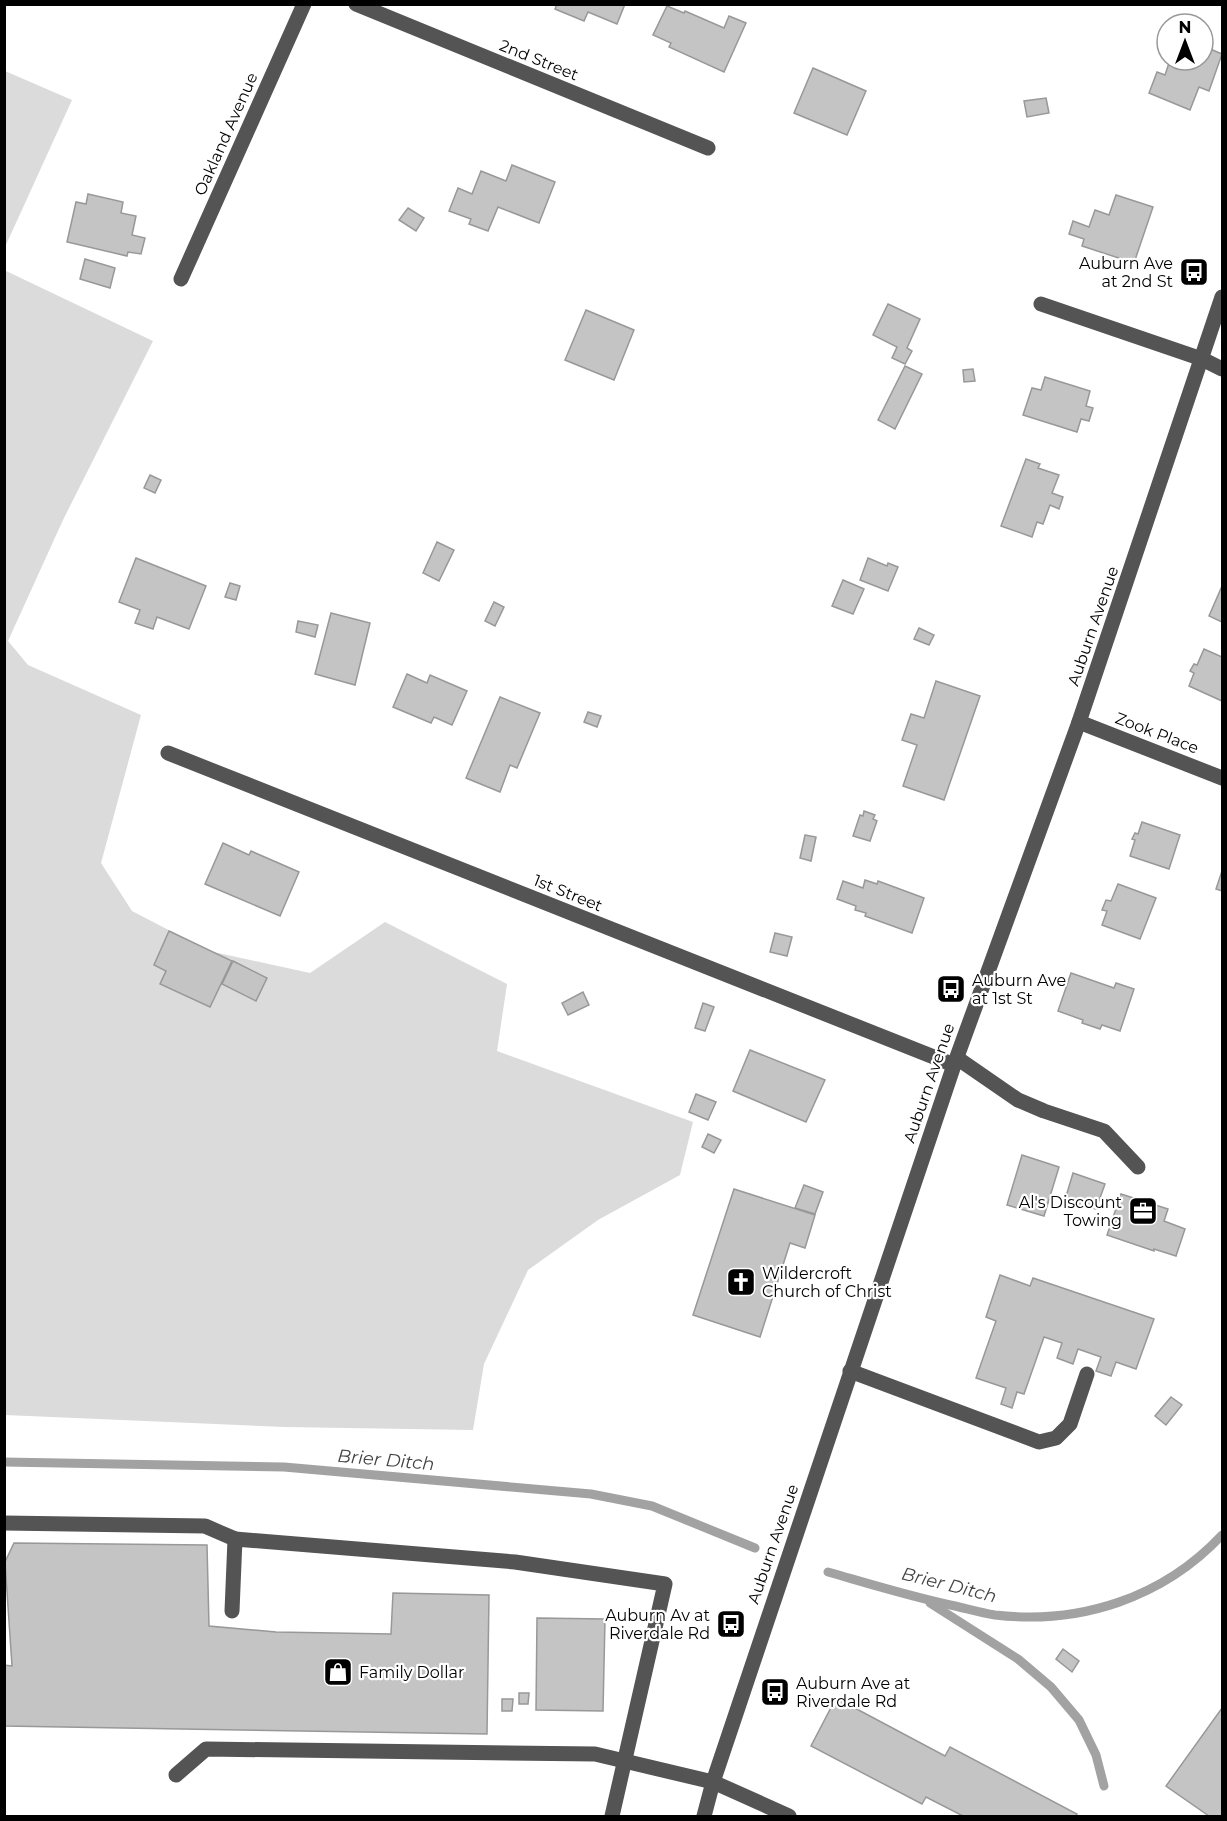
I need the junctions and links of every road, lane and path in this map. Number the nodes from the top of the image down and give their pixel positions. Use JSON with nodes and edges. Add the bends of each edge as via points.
{"nodes":[{"id":1,"x":304,"y":4,"type":"edge"},
{"id":2,"x":356,"y":4,"type":"edge"},
{"id":3,"x":708,"y":148,"type":"dead end"},
{"id":4,"x":181,"y":279,"type":"dead end"},
{"id":5,"x":1222,"y":297,"type":"edge"},
{"id":6,"x":1041,"y":304,"type":"dead end"},
{"id":7,"x":1202,"y":359,"type":"junction"},
{"id":8,"x":1222,"y":369,"type":"edge"},
{"id":9,"x":1079,"y":722,"type":"junction"},
{"id":10,"x":168,"y":753,"type":"dead end"},
{"id":11,"x":1222,"y":778,"type":"edge"},
{"id":12,"x":955,"y":1061,"type":"junction"},
{"id":13,"x":1138,"y":1167,"type":"dead end"},
{"id":14,"x":850,"y":1371,"type":"junction"},
{"id":15,"x":1087,"y":1374,"type":"dead end"},
{"id":16,"x":4,"y":1523,"type":"edge"},
{"id":17,"x":235,"y":1539,"type":"junction"},
{"id":18,"x":232,"y":1611,"type":"dead end"},
{"id":19,"x":623,"y":1761,"type":"junction"},
{"id":20,"x":176,"y":1775,"type":"dead end"},
{"id":21,"x":713,"y":1782,"type":"junction"},
{"id":22,"x":612,"y":1816,"type":"edge"},
{"id":23,"x":704,"y":1816,"type":"edge"},
{"id":24,"x":789,"y":1816,"type":"edge"}],
"edges":[{"from":1,"to":4,"type":"street","name":"Oakland Avenue"},
{"from":2,"to":3,"type":"street","name":"2nd Street"},
{"from":5,"to":7,"type":"street","name":"Auburn Avenue"},
{"from":6,"to":7,"type":"street"},
{"from":7,"to":8,"type":"street"},
{"from":7,"to":9,"type":"street","name":"Auburn Avenue"},
{"from":9,"to":11,"type":"street","name":"Zook Place"},
{"from":9,"to":12,"type":"street","name":"Auburn Avenue"},
{"from":10,"to":12,"type":"street","name":"1st Street"},
{"from":12,"to":13,"type":"street","name":"1st Street","via":[[1018,1100],[1104,1131]]},
{"from":12,"to":14,"type":"street","name":"Auburn Avenue"},
{"from":14,"to":15,"type":"street","via":[[1039,1442],[1056,1438],[1070,1424]]},
{"from":14,"to":21,"type":"street","name":"Auburn Avenue"},
{"from":16,"to":17,"type":"street","via":[[205,1526]]},
{"from":17,"to":18,"type":"street"},
{"from":17,"to":19,"type":"street","via":[[515,1562],[665,1584]]},
{"from":19,"to":20,"type":"street","via":[[595,1754],[206,1749]]},
{"from":19,"to":21,"type":"street"},
{"from":19,"to":22,"type":"street"},
{"from":21,"to":23,"type":"street","name":"Auburn Avenue"},
{"from":21,"to":24,"type":"street"}]}
